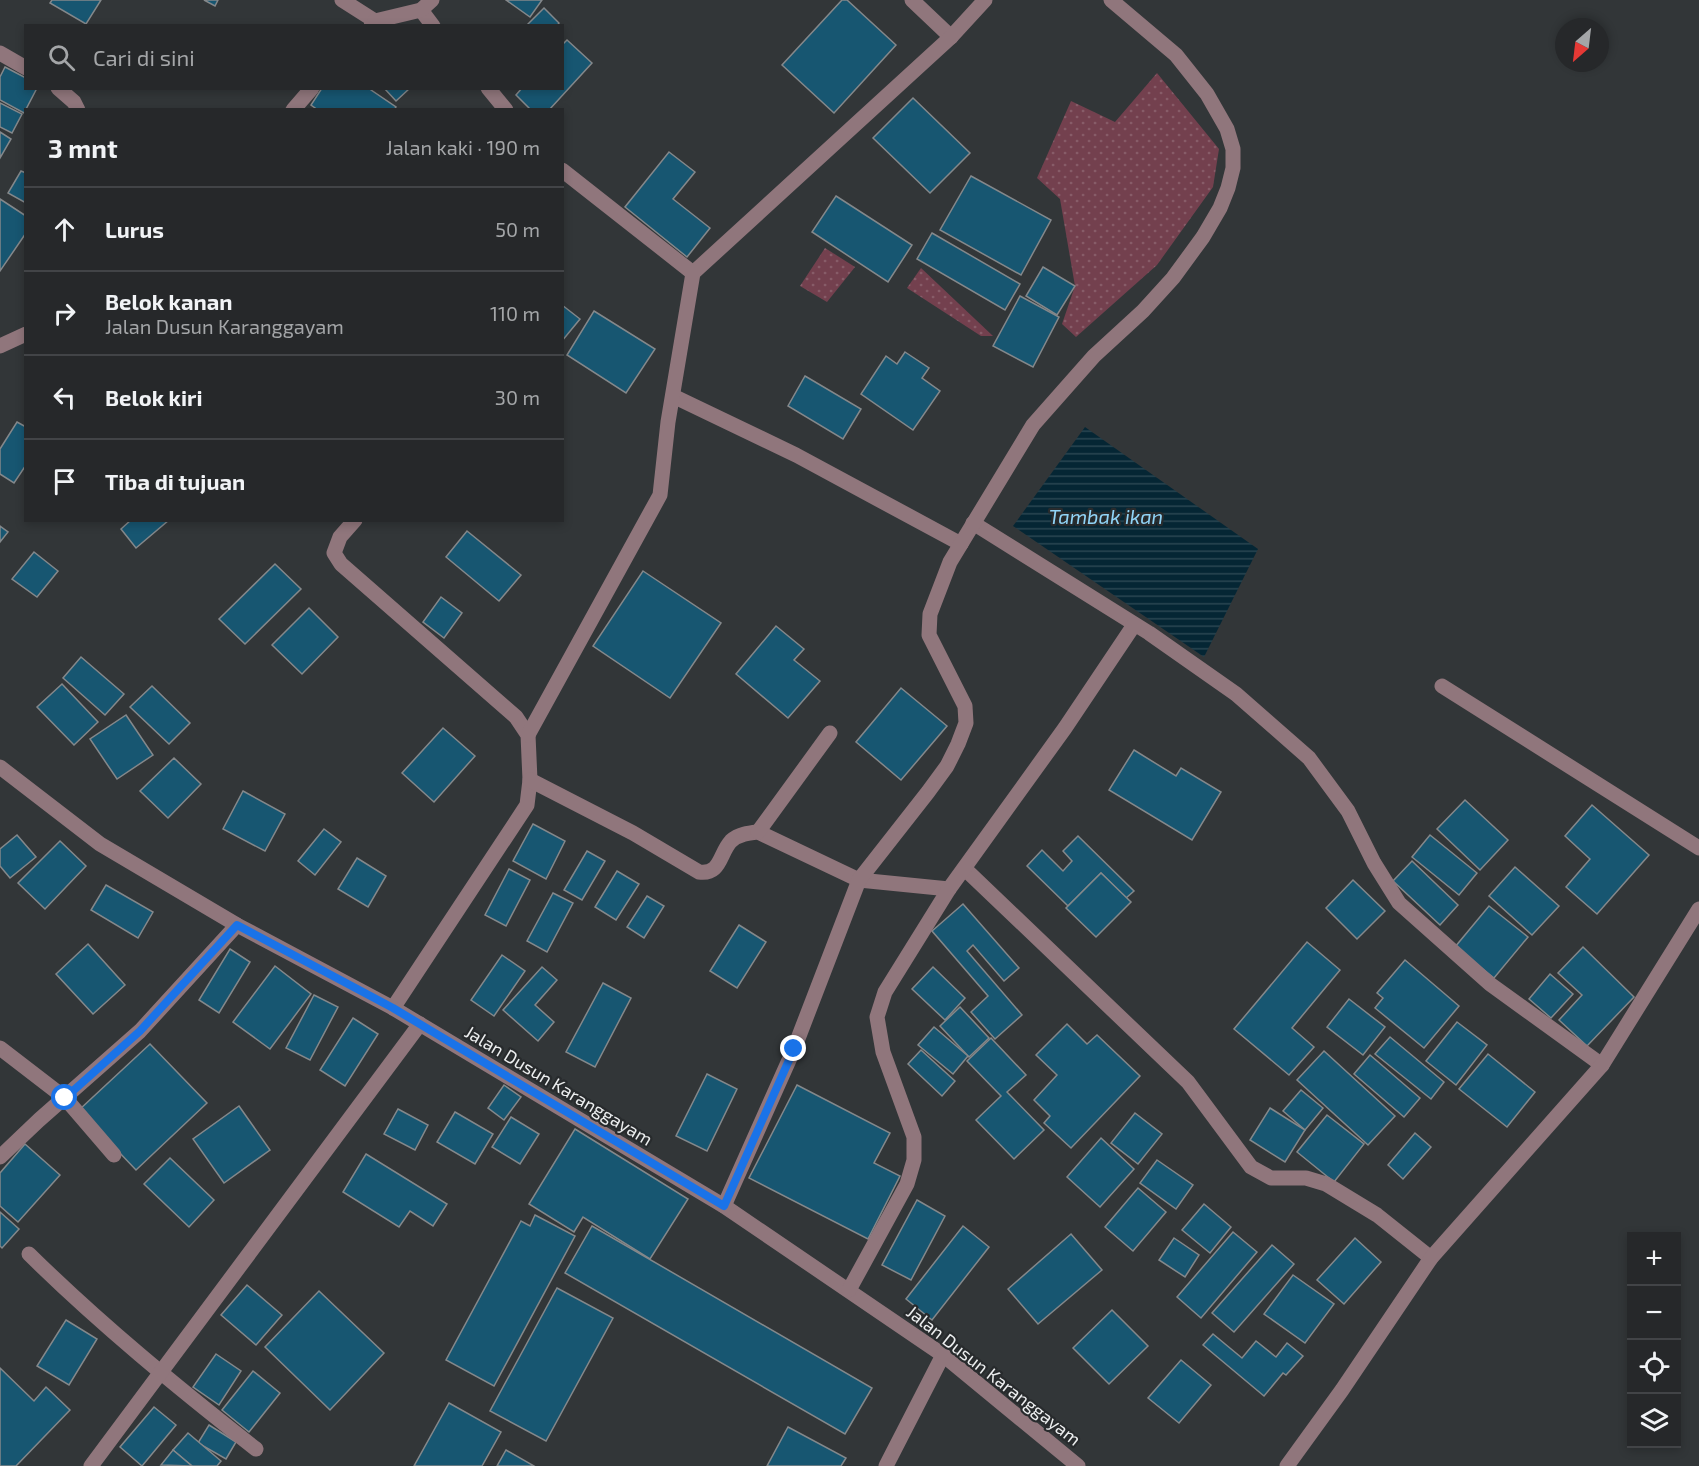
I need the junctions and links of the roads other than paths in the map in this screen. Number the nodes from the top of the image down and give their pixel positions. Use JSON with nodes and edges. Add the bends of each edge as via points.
{"nodes":[{"id":1,"x":342,"y":0,"type":"edge"},
{"id":2,"x":912,"y":0,"type":"edge"},
{"id":3,"x":986,"y":0,"type":"edge"},
{"id":4,"x":1111,"y":0,"type":"edge"},
{"id":5,"x":427,"y":5,"type":"edge"},
{"id":6,"x":373,"y":23,"type":"edge"},
{"id":7,"x":433,"y":24,"type":"edge"},
{"id":8,"x":951,"y":37,"type":"junction"},
{"id":9,"x":0,"y":53,"type":"edge"},
{"id":10,"x":24,"y":67,"type":"edge"},
{"id":11,"x":60,"y":90,"type":"edge"},
{"id":12,"x":310,"y":90,"type":"edge"},
{"id":13,"x":490,"y":90,"type":"edge"},
{"id":14,"x":77,"y":108,"type":"edge"},
{"id":15,"x":295,"y":108,"type":"edge"},
{"id":16,"x":505,"y":108,"type":"edge"},
{"id":17,"x":564,"y":172,"type":"edge"},
{"id":18,"x":693,"y":273,"type":"junction"},
{"id":19,"x":24,"y":335,"type":"edge"},
{"id":20,"x":0,"y":346,"type":"edge"},
{"id":21,"x":673,"y":396,"type":"junction"},
{"id":22,"x":353,"y":522,"type":"edge"},
{"id":23,"x":973,"y":523,"type":"junction"},
{"id":24,"x":961,"y":544,"type":"junction"},
{"id":25,"x":1134,"y":625,"type":"junction"},
{"id":26,"x":1442,"y":686,"type":"dead end"},
{"id":27,"x":830,"y":733,"type":"dead end"},
{"id":28,"x":528,"y":735,"type":"junction"},
{"id":29,"x":0,"y":767,"type":"edge"},
{"id":30,"x":530,"y":780,"type":"junction"},
{"id":31,"x":758,"y":832,"type":"junction"},
{"id":32,"x":1699,"y":848,"type":"edge"},
{"id":33,"x":965,"y":868,"type":"junction"},
{"id":34,"x":863,"y":881,"type":"junction"},
{"id":35,"x":949,"y":889,"type":"junction"},
{"id":36,"x":1699,"y":909,"type":"edge"},
{"id":37,"x":237,"y":925,"type":"junction"},
{"id":38,"x":393,"y":1008,"type":"junction"},
{"id":39,"x":420,"y":1024,"type":"junction"},
{"id":40,"x":0,"y":1048,"type":"edge"},
{"id":41,"x":1602,"y":1065,"type":"junction"},
{"id":42,"x":65,"y":1098,"type":"junction"},
{"id":43,"x":114,"y":1155,"type":"dead end"},
{"id":44,"x":0,"y":1157,"type":"edge"},
{"id":45,"x":724,"y":1206,"type":"junction"},
{"id":46,"x":29,"y":1254,"type":"dead end"},
{"id":47,"x":1431,"y":1258,"type":"junction"},
{"id":48,"x":849,"y":1290,"type":"junction"},
{"id":49,"x":943,"y":1355,"type":"junction"},
{"id":50,"x":159,"y":1372,"type":"junction"},
{"id":51,"x":256,"y":1449,"type":"dead end"},
{"id":52,"x":91,"y":1466,"type":"edge"},
{"id":53,"x":886,"y":1466,"type":"edge"},
{"id":54,"x":1078,"y":1466,"type":"edge"},
{"id":55,"x":1287,"y":1466,"type":"edge"}],
"edges":[{"from":1,"to":6,"type":"street"},
{"from":2,"to":8,"type":"street"},
{"from":3,"to":8,"type":"street"},
{"from":4,"to":23,"type":"street","via":[[1176,55],[1207,94],[1233,148],[1228,188],[1203,237],[1173,278],[1094,356],[1033,425]]},
{"from":5,"to":6,"type":"street"},
{"from":5,"to":7,"type":"street"},
{"from":8,"to":18,"type":"street"},
{"from":9,"to":10,"type":"street"},
{"from":11,"to":14,"type":"street"},
{"from":12,"to":15,"type":"street"},
{"from":13,"to":16,"type":"street"},
{"from":17,"to":18,"type":"street"},
{"from":18,"to":21,"type":"street"},
{"from":19,"to":20,"type":"street"},
{"from":21,"to":24,"type":"street","via":[[796,455]]},
{"from":21,"to":28,"type":"street","via":[[660,495]]},
{"from":22,"to":28,"type":"street","via":[[335,544],[334,552],[341,564],[516,717]]},
{"from":23,"to":24,"type":"street"},
{"from":23,"to":25,"type":"street"},
{"from":24,"to":34,"type":"street","via":[[939,588],[930,614],[929,634],[965,706],[966,723],[947,766]]},
{"from":25,"to":33,"type":"street"},
{"from":25,"to":41,"type":"street","via":[[1236,694],[1309,758],[1348,811],[1399,903],[1490,984]]},
{"from":26,"to":32,"type":"street"},
{"from":27,"to":31,"type":"street"},
{"from":28,"to":30,"type":"street"},
{"from":29,"to":37,"type":"street","name":"Jalan Dusun Karanggayam","via":[[100,844]]},
{"from":30,"to":31,"type":"street","via":[[699,872],[715,869],[732,841],[744,833]]},
{"from":30,"to":38,"type":"street","via":[[527,805]]},
{"from":31,"to":34,"type":"street"},
{"from":33,"to":35,"type":"street"},
{"from":33,"to":47,"type":"street","via":[[1188,1082],[1251,1167],[1271,1178],[1306,1178],[1326,1184],[1377,1215]]},
{"from":34,"to":35,"type":"street"},
{"from":34,"to":45,"type":"street"},
{"from":35,"to":48,"type":"street","via":[[885,992],[877,1017],[883,1052],[914,1137],[914,1160],[907,1184]]},
{"from":36,"to":41,"type":"street"},
{"from":37,"to":38,"type":"street","name":"Jalan Dusun Karanggayam"},
{"from":37,"to":42,"type":"street","via":[[140,1031]]},
{"from":38,"to":39,"type":"street","name":"Jalan Dusun Karanggayam"},
{"from":39,"to":45,"type":"street","name":"Jalan Dusun Karanggayam"},
{"from":39,"to":50,"type":"street"},
{"from":40,"to":42,"type":"street"},
{"from":41,"to":47,"type":"street"},
{"from":42,"to":43,"type":"street"},
{"from":42,"to":44,"type":"street"},
{"from":45,"to":48,"type":"street","name":"Jalan Dusun Karanggayam"},
{"from":46,"to":50,"type":"street"},
{"from":47,"to":55,"type":"street"},
{"from":48,"to":49,"type":"street","name":"Jalan Dusun Karanggayam"},
{"from":49,"to":53,"type":"street"},
{"from":49,"to":54,"type":"street","name":"Jalan Dusun Karanggayam"},
{"from":50,"to":51,"type":"street"},
{"from":50,"to":52,"type":"street"}]}
